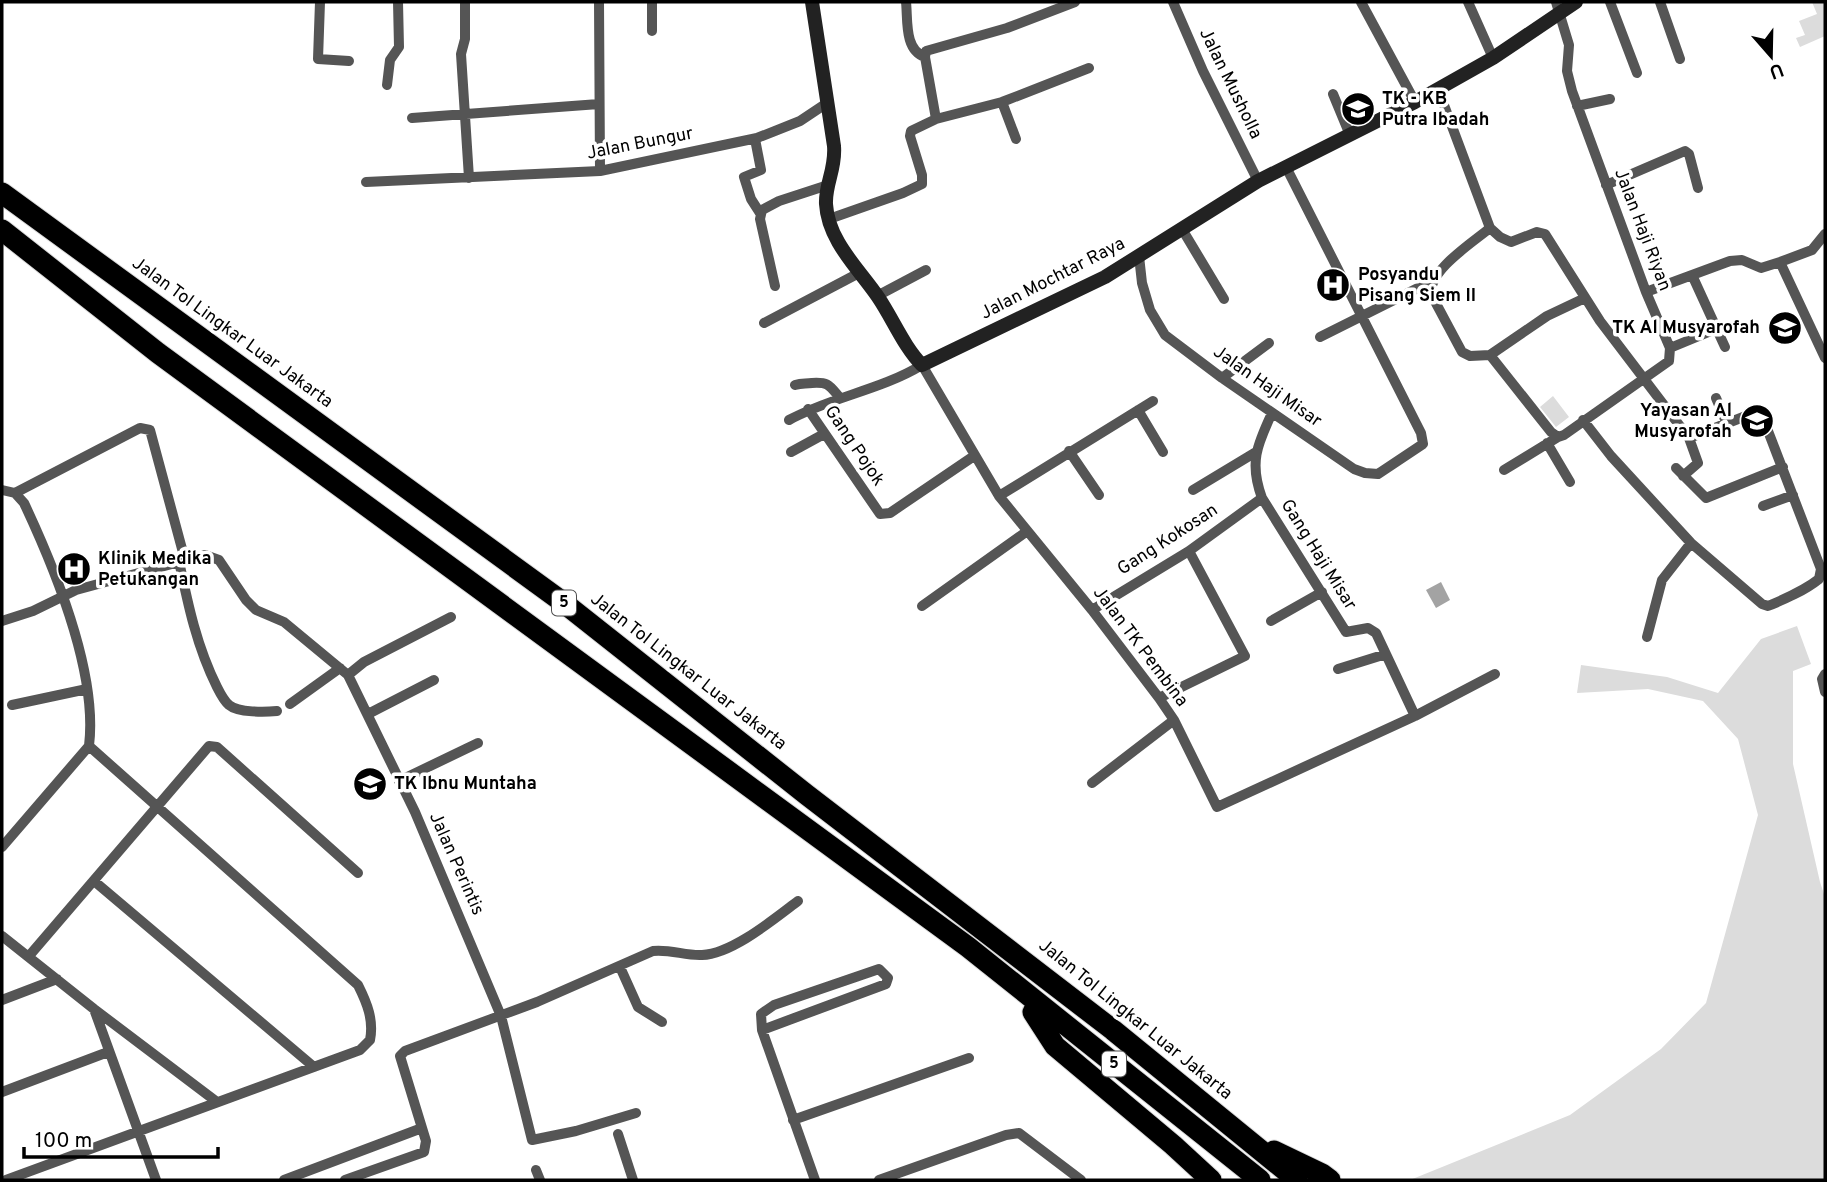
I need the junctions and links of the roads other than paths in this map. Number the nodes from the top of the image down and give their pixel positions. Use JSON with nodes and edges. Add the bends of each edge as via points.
{"nodes":[{"id":1,"x":320,"y":2,"type":"edge"},
{"id":2,"x":398,"y":2,"type":"edge"},
{"id":3,"x":465,"y":2,"type":"edge"},
{"id":4,"x":599,"y":2,"type":"edge"},
{"id":5,"x":652,"y":2,"type":"edge"},
{"id":6,"x":812,"y":2,"type":"edge"},
{"id":7,"x":906,"y":2,"type":"edge"},
{"id":8,"x":1075,"y":2,"type":"edge"},
{"id":9,"x":1172,"y":2,"type":"edge"},
{"id":10,"x":1361,"y":2,"type":"edge"},
{"id":11,"x":1468,"y":2,"type":"edge"},
{"id":12,"x":1576,"y":2,"type":"edge"},
{"id":13,"x":1610,"y":2,"type":"edge"},
{"id":14,"x":1660,"y":2,"type":"edge"},
{"id":15,"x":1558,"y":7,"type":"edge"},
{"id":16,"x":652,"y":31,"type":"dead end"},
{"id":17,"x":925,"y":57,"type":"junction"},
{"id":18,"x":1493,"y":58,"type":"junction"},
{"id":19,"x":1680,"y":59,"type":"dead end"},
{"id":20,"x":349,"y":61,"type":"dead end"},
{"id":21,"x":1089,"y":68,"type":"dead end"},
{"id":22,"x":1637,"y":73,"type":"dead end"},
{"id":23,"x":387,"y":85,"type":"dead end"},
{"id":24,"x":1438,"y":89,"type":"junction"},
{"id":25,"x":1333,"y":94,"type":"dead end"},
{"id":26,"x":1610,"y":99,"type":"dead end"},
{"id":27,"x":1002,"y":102,"type":"junction"},
{"id":28,"x":1415,"y":102,"type":"junction"},
{"id":29,"x":827,"y":103,"type":"junction"},
{"id":30,"x":599,"y":104,"type":"junction"},
{"id":31,"x":1577,"y":106,"type":"junction"},
{"id":32,"x":465,"y":115,"type":"junction"},
{"id":33,"x":412,"y":118,"type":"dead end"},
{"id":34,"x":936,"y":120,"type":"junction"},
{"id":35,"x":1350,"y":135,"type":"junction"},
{"id":36,"x":755,"y":139,"type":"junction"},
{"id":37,"x":1016,"y":139,"type":"dead end"},
{"id":38,"x":1286,"y":167,"type":"junction"},
{"id":39,"x":600,"y":171,"type":"junction"},
{"id":40,"x":468,"y":178,"type":"junction"},
{"id":41,"x":1258,"y":181,"type":"junction"},
{"id":42,"x":366,"y":182,"type":"dead end"},
{"id":43,"x":1606,"y":185,"type":"junction"},
{"id":44,"x":825,"y":186,"type":"junction"},
{"id":45,"x":1698,"y":188,"type":"dead end"},
{"id":46,"x":2,"y":193,"type":"edge"},
{"id":47,"x":760,"y":213,"type":"junction"},
{"id":48,"x":829,"y":219,"type":"junction"},
{"id":49,"x":1490,"y":228,"type":"junction"},
{"id":50,"x":1182,"y":229,"type":"junction"},
{"id":51,"x":2,"y":230,"type":"edge"},
{"id":52,"x":1825,"y":234,"type":"edge"},
{"id":53,"x":1139,"y":256,"type":"junction"},
{"id":54,"x":1780,"y":262,"type":"junction"},
{"id":55,"x":926,"y":270,"type":"dead end"},
{"id":56,"x":859,"y":273,"type":"junction"},
{"id":57,"x":1692,"y":275,"type":"junction"},
{"id":58,"x":1432,"y":281,"type":"junction"},
{"id":59,"x":775,"y":286,"type":"dead end"},
{"id":60,"x":1646,"y":292,"type":"junction"},
{"id":61,"x":877,"y":296,"type":"junction"},
{"id":62,"x":1585,"y":298,"type":"junction"},
{"id":63,"x":1224,"y":299,"type":"dead end"},
{"id":64,"x":1361,"y":315,"type":"junction"},
{"id":65,"x":764,"y":323,"type":"dead end"},
{"id":66,"x":1716,"y":329,"type":"junction"},
{"id":67,"x":1320,"y":337,"type":"dead end"},
{"id":68,"x":1269,"y":343,"type":"dead end"},
{"id":69,"x":1725,"y":347,"type":"dead end"},
{"id":70,"x":1670,"y":348,"type":"junction"},
{"id":71,"x":1490,"y":355,"type":"junction"},
{"id":72,"x":1825,"y":358,"type":"edge"},
{"id":73,"x":922,"y":365,"type":"junction"},
{"id":74,"x":1643,"y":377,"type":"junction"},
{"id":75,"x":1222,"y":378,"type":"junction"},
{"id":76,"x":795,"y":385,"type":"dead end"},
{"id":77,"x":840,"y":398,"type":"junction"},
{"id":78,"x":1716,"y":398,"type":"dead end"},
{"id":79,"x":1153,"y":401,"type":"dead end"},
{"id":80,"x":808,"y":410,"type":"junction"},
{"id":81,"x":1138,"y":410,"type":"junction"},
{"id":82,"x":1272,"y":413,"type":"junction"},
{"id":83,"x":789,"y":420,"type":"dead end"},
{"id":84,"x":1583,"y":420,"type":"junction"},
{"id":85,"x":1727,"y":424,"type":"junction"},
{"id":86,"x":824,"y":434,"type":"junction"},
{"id":87,"x":1552,"y":437,"type":"junction"},
{"id":88,"x":1689,"y":438,"type":"junction"},
{"id":89,"x":1069,"y":451,"type":"junction"},
{"id":90,"x":791,"y":452,"type":"dead end"},
{"id":91,"x":1163,"y":452,"type":"dead end"},
{"id":92,"x":1256,"y":452,"type":"junction"},
{"id":93,"x":974,"y":456,"type":"junction"},
{"id":94,"x":1783,"y":467,"type":"junction"},
{"id":95,"x":1504,"y":470,"type":"dead end"},
{"id":96,"x":1570,"y":482,"type":"dead end"},
{"id":97,"x":1194,"y":489,"type":"dead end"},
{"id":98,"x":2,"y":490,"type":"edge"},
{"id":99,"x":15,"y":493,"type":"junction"},
{"id":100,"x":1099,"y":495,"type":"dead end"},
{"id":101,"x":1793,"y":495,"type":"junction"},
{"id":102,"x":999,"y":496,"type":"junction"},
{"id":103,"x":1262,"y":498,"type":"junction"},
{"id":104,"x":1763,"y":506,"type":"dead end"},
{"id":105,"x":1026,"y":532,"type":"junction"},
{"id":106,"x":1691,"y":544,"type":"junction"},
{"id":107,"x":1189,"y":551,"type":"junction"},
{"id":108,"x":182,"y":560,"type":"junction"},
{"id":109,"x":1322,"y":592,"type":"junction"},
{"id":110,"x":64,"y":595,"type":"junction"},
{"id":111,"x":922,"y":606,"type":"dead end"},
{"id":112,"x":1092,"y":610,"type":"junction"},
{"id":113,"x":452,"y":617,"type":"dead end"},
{"id":114,"x":2,"y":621,"type":"edge"},
{"id":115,"x":1271,"y":621,"type":"dead end"},
{"id":116,"x":1647,"y":637,"type":"dead end"},
{"id":117,"x":1386,"y":654,"type":"junction"},
{"id":118,"x":1338,"y":670,"type":"dead end"},
{"id":119,"x":344,"y":672,"type":"junction"},
{"id":120,"x":1495,"y":674,"type":"dead end"},
{"id":121,"x":1825,"y":674,"type":"edge"},
{"id":122,"x":435,"y":680,"type":"dead end"},
{"id":123,"x":87,"y":689,"type":"junction"},
{"id":124,"x":1825,"y":692,"type":"edge"},
{"id":125,"x":1159,"y":698,"type":"junction"},
{"id":126,"x":290,"y":704,"type":"dead end"},
{"id":127,"x":12,"y":705,"type":"dead end"},
{"id":128,"x":277,"y":711,"type":"dead end"},
{"id":129,"x":368,"y":714,"type":"junction"},
{"id":130,"x":1415,"y":716,"type":"junction"},
{"id":131,"x":1174,"y":720,"type":"junction"},
{"id":132,"x":478,"y":744,"type":"dead end"},
{"id":133,"x":89,"y":746,"type":"junction"},
{"id":134,"x":399,"y":781,"type":"junction"},
{"id":135,"x":1092,"y":783,"type":"dead end"},
{"id":136,"x":158,"y":807,"type":"junction"},
{"id":137,"x":2,"y":847,"type":"edge"},
{"id":138,"x":358,"y":873,"type":"dead end"},
{"id":139,"x":94,"y":881,"type":"junction"},
{"id":140,"x":799,"y":901,"type":"dead end"},
{"id":141,"x":2,"y":936,"type":"edge"},
{"id":142,"x":968,"y":947,"type":"junction"},
{"id":143,"x":29,"y":956,"type":"junction"},
{"id":144,"x":620,"y":967,"type":"junction"},
{"id":145,"x":57,"y":979,"type":"junction"},
{"id":146,"x":2,"y":1000,"type":"edge"},
{"id":147,"x":94,"y":1009,"type":"junction"},
{"id":148,"x":1033,"y":1012,"type":"junction"},
{"id":149,"x":501,"y":1016,"type":"junction"},
{"id":150,"x":662,"y":1022,"type":"dead end"},
{"id":151,"x":762,"y":1030,"type":"junction"},
{"id":152,"x":108,"y":1052,"type":"junction"},
{"id":153,"x":969,"y":1058,"type":"dead end"},
{"id":154,"x":314,"y":1067,"type":"junction"},
{"id":155,"x":2,"y":1091,"type":"edge"},
{"id":156,"x":218,"y":1102,"type":"junction"},
{"id":157,"x":636,"y":1113,"type":"dead end"},
{"id":158,"x":793,"y":1120,"type":"junction"},
{"id":159,"x":422,"y":1128,"type":"junction"},
{"id":160,"x":138,"y":1131,"type":"junction"},
{"id":161,"x":618,"y":1134,"type":"dead end"},
{"id":162,"x":1241,"y":1134,"type":"junction"},
{"id":163,"x":362,"y":1177,"type":"edge"},
{"id":164,"x":6,"y":1180,"type":"edge"},
{"id":165,"x":156,"y":1180,"type":"edge"},
{"id":166,"x":284,"y":1180,"type":"edge"},
{"id":167,"x":345,"y":1180,"type":"edge"},
{"id":168,"x":633,"y":1180,"type":"edge"},
{"id":169,"x":815,"y":1180,"type":"edge"},
{"id":170,"x":879,"y":1180,"type":"edge"},
{"id":171,"x":1081,"y":1180,"type":"edge"},
{"id":172,"x":1211,"y":1180,"type":"edge"},
{"id":173,"x":1239,"y":1180,"type":"edge"},
{"id":174,"x":1260,"y":1180,"type":"edge"},
{"id":175,"x":1297,"y":1180,"type":"edge"},
{"id":176,"x":1330,"y":1180,"type":"edge"}],
"edges":[{"from":1,"to":20,"type":"street","via":[[318,58]]},
{"from":2,"to":23,"type":"street","via":[[400,47],[390,61]]},
{"from":3,"to":32,"type":"street","via":[[461,54]]},
{"from":4,"to":30,"type":"street"},
{"from":5,"to":16,"type":"street"},
{"from":6,"to":29,"type":"street"},
{"from":7,"to":17,"type":"street","via":[[911,46]]},
{"from":8,"to":17,"type":"street","via":[[1007,29],[929,49]]},
{"from":9,"to":41,"type":"street","name":"Jalan Musholla"},
{"from":10,"to":28,"type":"street"},
{"from":11,"to":18,"type":"street"},
{"from":12,"to":15,"type":"street","name":"Jalan Mochtar Raya"},
{"from":13,"to":22,"type":"street"},
{"from":14,"to":19,"type":"street"},
{"from":15,"to":18,"type":"street","name":"Jalan Mochtar Raya"},
{"from":15,"to":31,"type":"street","name":"Jalan Haji Riyan","via":[[1569,45],[1567,71]]},
{"from":17,"to":34,"type":"street"},
{"from":18,"to":24,"type":"street","name":"Jalan Mochtar Raya"},
{"from":21,"to":27,"type":"street"},
{"from":24,"to":28,"type":"street","name":"Jalan Mochtar Raya"},
{"from":24,"to":49,"type":"street"},
{"from":25,"to":35,"type":"street"},
{"from":26,"to":31,"type":"street"},
{"from":27,"to":34,"type":"street"},
{"from":27,"to":37,"type":"street"},
{"from":28,"to":35,"type":"street","name":"Jalan Mochtar Raya"},
{"from":29,"to":36,"type":"street","name":"Jalan Bungur","via":[[800,121]]},
{"from":29,"to":44,"type":"street","via":[[835,159]]},
{"from":30,"to":32,"type":"street"},
{"from":30,"to":39,"type":"street"},
{"from":31,"to":43,"type":"street","name":"Jalan Haji Riyan"},
{"from":32,"to":33,"type":"street"},
{"from":32,"to":40,"type":"street"},
{"from":34,"to":48,"type":"street","via":[[910,133],[922,184]]},
{"from":35,"to":38,"type":"street","name":"Jalan Mochtar Raya"},
{"from":36,"to":39,"type":"street","name":"Jalan Bungur"},
{"from":36,"to":47,"type":"street","via":[[761,170],[744,177]]},
{"from":38,"to":41,"type":"street","name":"Jalan Mochtar Raya"},
{"from":38,"to":64,"type":"street"},
{"from":39,"to":40,"type":"street","name":"Jalan Bungur"},
{"from":40,"to":42,"type":"street","name":"Jalan Bungur"},
{"from":41,"to":50,"type":"street","name":"Jalan Mochtar Raya"},
{"from":43,"to":45,"type":"street","via":[[1685,152]]},
{"from":43,"to":60,"type":"street","name":"Jalan Haji Riyan"},
{"from":44,"to":47,"type":"street","via":[[779,201]]},
{"from":44,"to":48,"type":"street"},
{"from":46,"to":162,"type":"highway","name":"Jalan Tol Lingkar Luar Jakarta","number":"5","via":[[564,603]]},
{"from":47,"to":59,"type":"street"},
{"from":48,"to":56,"type":"street"},
{"from":49,"to":58,"type":"street"},
{"from":49,"to":62,"type":"street","via":[[1511,242],[1543,232]]},
{"from":50,"to":53,"type":"street","name":"Jalan Mochtar Raya"},
{"from":50,"to":63,"type":"street"},
{"from":51,"to":142,"type":"highway","number":"5","via":[[158,353]]},
{"from":52,"to":54,"type":"street","via":[[1812,250]]},
{"from":53,"to":73,"type":"street","name":"Jalan Mochtar Raya","via":[[1105,277]]},
{"from":53,"to":75,"type":"street","name":"Jalan Haji Misar","via":[[1150,310],[1165,335]]},
{"from":54,"to":57,"type":"street","via":[[1761,268],[1736,260]]},
{"from":54,"to":72,"type":"street"},
{"from":55,"to":61,"type":"street"},
{"from":56,"to":61,"type":"street"},
{"from":56,"to":65,"type":"street"},
{"from":57,"to":60,"type":"street"},
{"from":57,"to":66,"type":"street"},
{"from":58,"to":64,"type":"street"},
{"from":58,"to":71,"type":"street","via":[[1431,294],[1458,347],[1470,356]]},
{"from":60,"to":70,"type":"street","name":"Jalan Haji Riyan"},
{"from":61,"to":73,"type":"street"},
{"from":62,"to":71,"type":"street","via":[[1548,316]]},
{"from":62,"to":74,"type":"street"},
{"from":64,"to":67,"type":"street"},
{"from":64,"to":82,"type":"street","name":"Jalan Haji Misar","via":[[1422,433],[1423,444],[1371,475],[1354,469]]},
{"from":66,"to":69,"type":"street"},
{"from":66,"to":70,"type":"street"},
{"from":68,"to":75,"type":"street"},
{"from":70,"to":74,"type":"street","via":[[1669,361]]},
{"from":71,"to":87,"type":"street"},
{"from":73,"to":77,"type":"street"},
{"from":73,"to":93,"type":"street","name":"Jalan TK Pembina"},
{"from":74,"to":84,"type":"street"},
{"from":74,"to":88,"type":"street"},
{"from":75,"to":82,"type":"street","name":"Jalan Haji Misar"},
{"from":76,"to":77,"type":"street","via":[[822,381]]},
{"from":77,"to":80,"type":"street"},
{"from":78,"to":85,"type":"street"},
{"from":79,"to":81,"type":"street"},
{"from":80,"to":83,"type":"street"},
{"from":80,"to":86,"type":"street","name":"Gang Pojok"},
{"from":81,"to":89,"type":"street"},
{"from":81,"to":91,"type":"street"},
{"from":82,"to":92,"type":"street"},
{"from":84,"to":87,"type":"street","via":[[1564,435]]},
{"from":84,"to":106,"type":"street"},
{"from":85,"to":88,"type":"street"},
{"from":85,"to":94,"type":"street","via":[[1756,413],[1763,418]]},
{"from":86,"to":90,"type":"street"},
{"from":86,"to":93,"type":"street","name":"Gang Pojok","via":[[884,515]]},
{"from":87,"to":95,"type":"street"},
{"from":87,"to":96,"type":"street"},
{"from":88,"to":94,"type":"street","via":[[1698,463],[1679,472],[1706,498]]},
{"from":89,"to":100,"type":"street"},
{"from":89,"to":102,"type":"street"},
{"from":92,"to":97,"type":"street"},
{"from":92,"to":103,"type":"street"},
{"from":93,"to":102,"type":"street","name":"Jalan TK Pembina"},
{"from":94,"to":101,"type":"street"},
{"from":98,"to":99,"type":"street"},
{"from":99,"to":108,"type":"street","via":[[146,428]]},
{"from":99,"to":110,"type":"street","via":[[24,503]]},
{"from":101,"to":104,"type":"street"},
{"from":101,"to":106,"type":"street","via":[[1821,569],[1819,579],[1810,586],[1775,603],[1762,604]]},
{"from":102,"to":105,"type":"street","name":"Jalan TK Pembina"},
{"from":103,"to":107,"type":"street","name":"Gang Kokosan"},
{"from":103,"to":109,"type":"street","name":"Gang Haji Misar"},
{"from":105,"to":111,"type":"street"},
{"from":105,"to":112,"type":"street","name":"Jalan TK Pembina"},
{"from":106,"to":116,"type":"street","via":[[1662,580]]},
{"from":107,"to":112,"type":"street","name":"Gang Kokosan"},
{"from":107,"to":125,"type":"street","via":[[1245,656]]},
{"from":108,"to":110,"type":"street","name":"Jalan Perintis"},
{"from":108,"to":119,"type":"street","name":"Jalan Perintis","via":[[205,555],[219,560],[256,610],[284,622]]},
{"from":108,"to":128,"type":"street","via":[[190,616],[206,666],[221,694],[233,708]]},
{"from":109,"to":115,"type":"street"},
{"from":109,"to":117,"type":"street","name":"Gang Haji Misar","via":[[1346,632],[1372,629]]},
{"from":110,"to":114,"type":"street","name":"Jalan Perintis"},
{"from":110,"to":123,"type":"street"},
{"from":112,"to":125,"type":"street","name":"Jalan TK Pembina"},
{"from":113,"to":119,"type":"street"},
{"from":117,"to":118,"type":"street"},
{"from":117,"to":130,"type":"street","name":"Gang Haji Misar"},
{"from":119,"to":126,"type":"street"},
{"from":119,"to":129,"type":"street","name":"Jalan Perintis"},
{"from":120,"to":130,"type":"street","name":"Jalan TK Pembina"},
{"from":121,"to":124,"type":"street"},
{"from":122,"to":129,"type":"street"},
{"from":123,"to":127,"type":"street"},
{"from":123,"to":133,"type":"street"},
{"from":125,"to":131,"type":"street","name":"Jalan TK Pembina"},
{"from":129,"to":134,"type":"street","name":"Jalan Perintis"},
{"from":130,"to":131,"type":"street","name":"Jalan TK Pembina","via":[[1217,807]]},
{"from":131,"to":135,"type":"street"},
{"from":132,"to":134,"type":"street"},
{"from":133,"to":136,"type":"street"},
{"from":133,"to":137,"type":"street"},
{"from":134,"to":149,"type":"street","name":"Jalan Perintis"},
{"from":136,"to":138,"type":"street","via":[[206,748],[213,746]]},
{"from":136,"to":139,"type":"street"},
{"from":136,"to":154,"type":"street","via":[[358,985],[371,1020],[370,1040],[360,1049]]},
{"from":139,"to":143,"type":"street"},
{"from":139,"to":154,"type":"street"},
{"from":140,"to":144,"type":"street","via":[[712,954],[653,951]]},
{"from":141,"to":143,"type":"street"},
{"from":142,"to":148,"type":"highway","via":[[987,978]]},
{"from":142,"to":174,"type":"highway","number":"5"},
{"from":143,"to":145,"type":"street"},
{"from":144,"to":149,"type":"street"},
{"from":144,"to":150,"type":"street","via":[[638,1007]]},
{"from":145,"to":146,"type":"street"},
{"from":145,"to":147,"type":"street"},
{"from":147,"to":152,"type":"street"},
{"from":147,"to":156,"type":"street"},
{"from":148,"to":172,"type":"highway","via":[[1055,1046]]},
{"from":148,"to":173,"type":"highway"},
{"from":149,"to":157,"type":"street","name":"Jalan Perintis","via":[[533,1140]]},
{"from":149,"to":159,"type":"street","via":[[400,1056]]},
{"from":151,"to":151,"type":"street","via":[[761,1014],[774,1005],[879,968],[888,978],[887,984]]},
{"from":151,"to":158,"type":"street"},
{"from":152,"to":155,"type":"street"},
{"from":152,"to":160,"type":"street"},
{"from":153,"to":158,"type":"street"},
{"from":154,"to":156,"type":"street"},
{"from":156,"to":160,"type":"street"},
{"from":158,"to":169,"type":"street"},
{"from":159,"to":163,"type":"street","via":[[424,1152]]},
{"from":159,"to":166,"type":"street"},
{"from":160,"to":164,"type":"street"},
{"from":160,"to":165,"type":"street"},
{"from":161,"to":168,"type":"street"},
{"from":162,"to":175,"type":"highway","name":"Jalan Tol Lingkar Luar Jakarta","number":"5"},
{"from":162,"to":176,"type":"highway"},
{"from":163,"to":167,"type":"street"},
{"from":170,"to":171,"type":"street","via":[[1019,1133]]}]}
